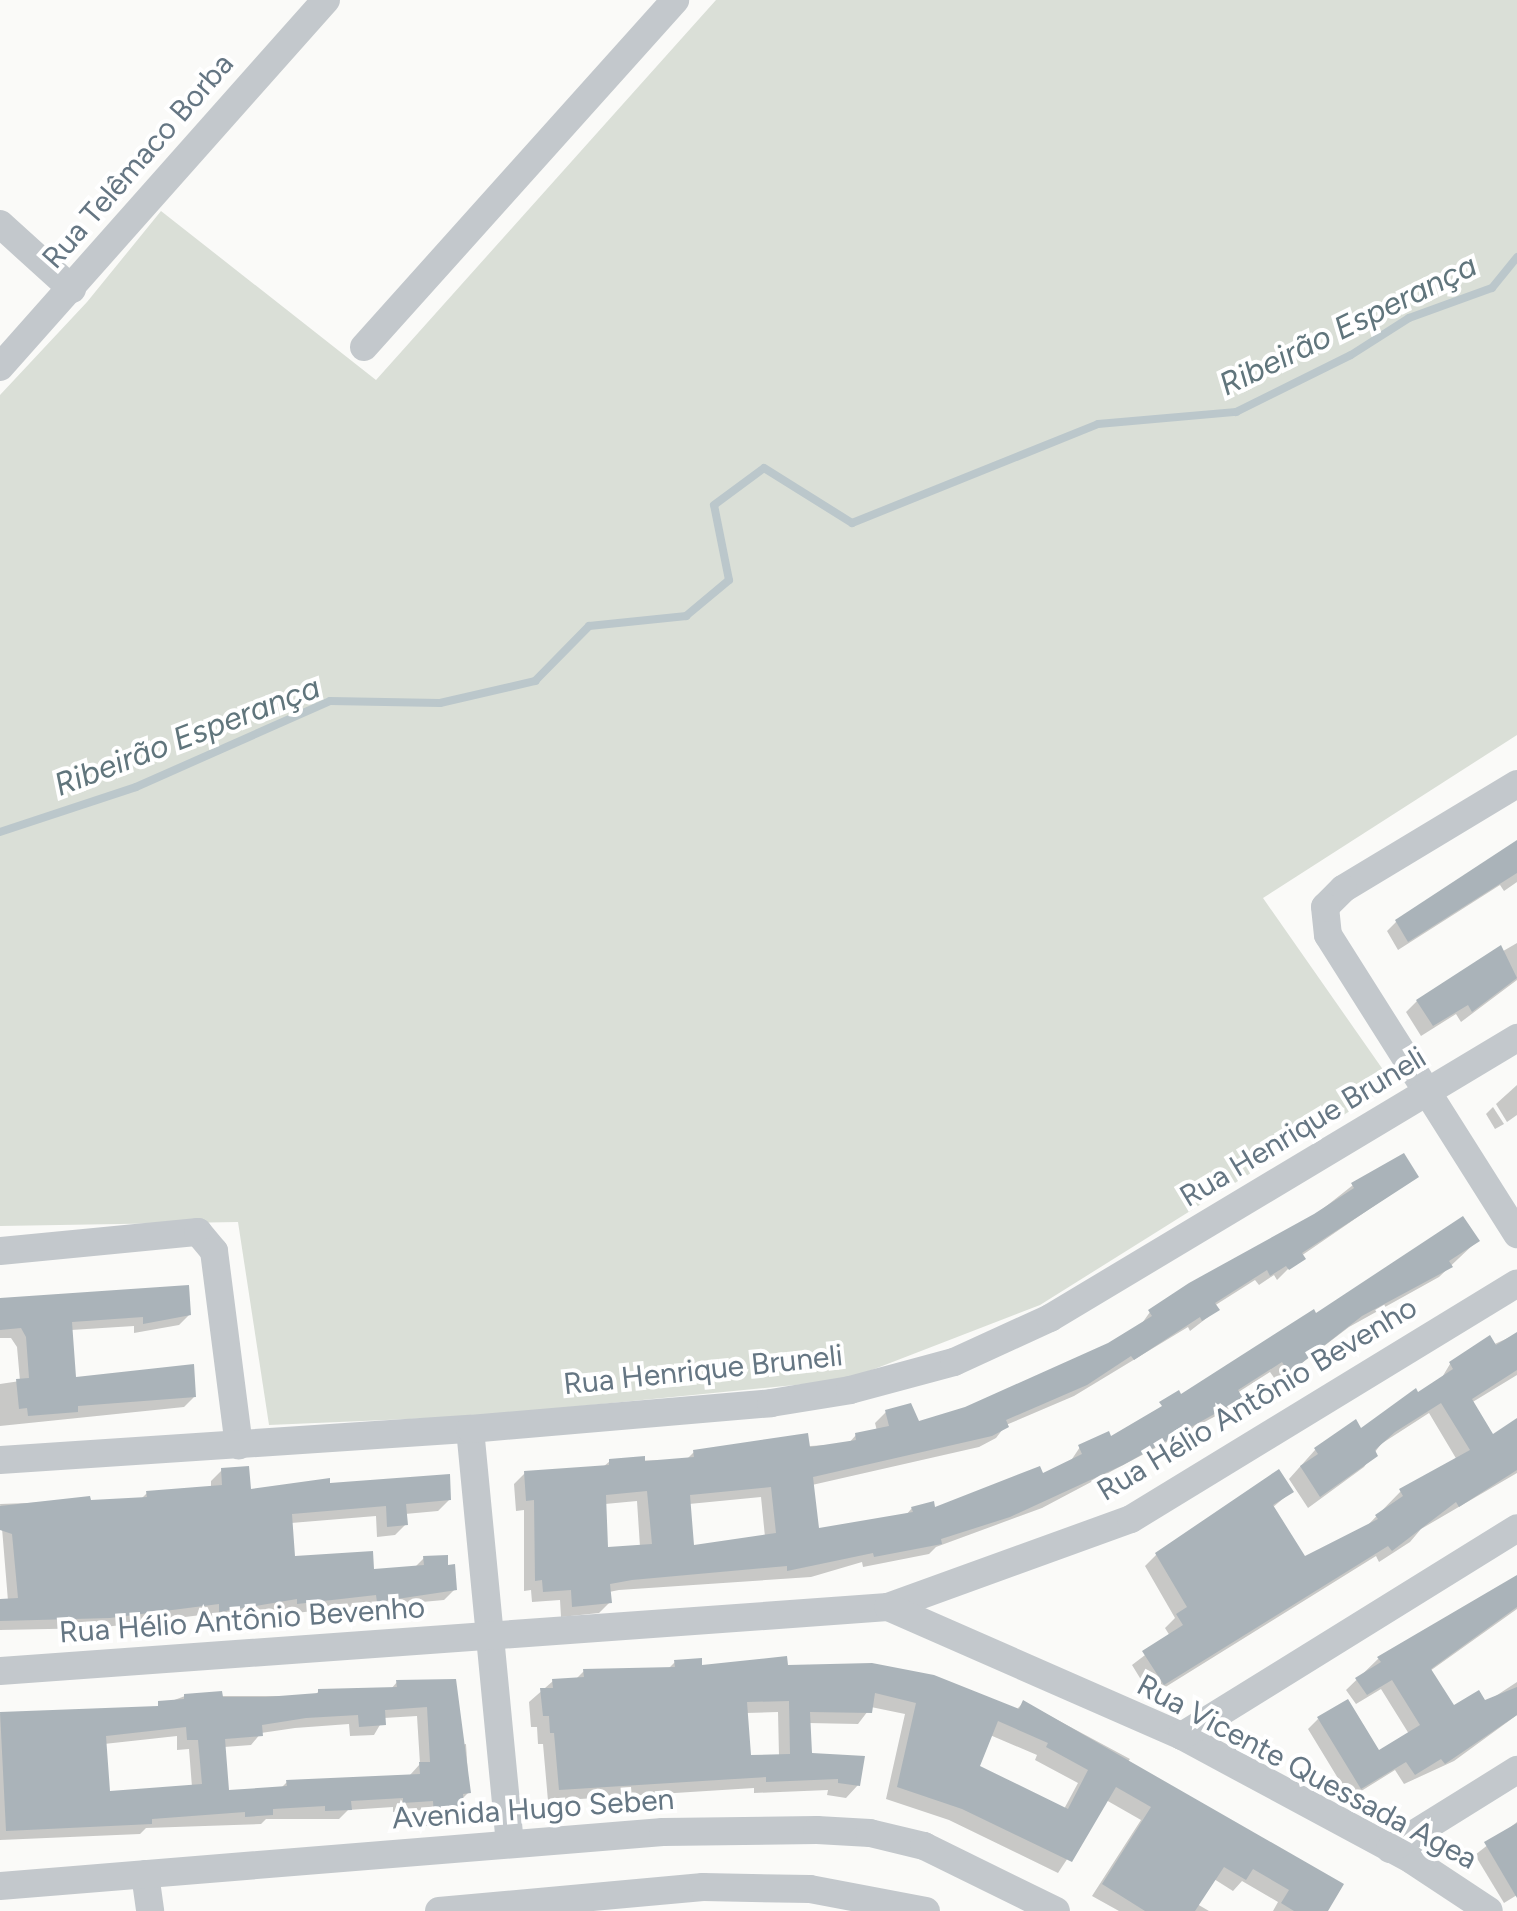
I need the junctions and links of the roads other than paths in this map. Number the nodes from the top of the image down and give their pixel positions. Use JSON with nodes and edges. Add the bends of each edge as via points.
{"nodes":[{"id":1,"x":326,"y":0,"type":"edge"},
{"id":2,"x":675,"y":0,"type":"edge"},
{"id":3,"x":0,"y":224,"type":"edge"},
{"id":4,"x":72,"y":289,"type":"junction"},
{"id":5,"x":364,"y":347,"type":"dead end"},
{"id":6,"x":0,"y":367,"type":"edge"},
{"id":7,"x":1517,"y":784,"type":"edge"},
{"id":8,"x":1517,"y":1038,"type":"edge"},
{"id":9,"x":1431,"y":1091,"type":"junction"},
{"id":10,"x":1517,"y":1234,"type":"edge"},
{"id":11,"x":0,"y":1251,"type":"edge"},
{"id":12,"x":1517,"y":1283,"type":"edge"},
{"id":13,"x":470,"y":1429,"type":"junction"},
{"id":14,"x":239,"y":1445,"type":"junction"},
{"id":15,"x":0,"y":1460,"type":"edge"},
{"id":16,"x":1517,"y":1528,"type":"edge"},
{"id":17,"x":888,"y":1607,"type":"junction"},
{"id":18,"x":488,"y":1637,"type":"junction"},
{"id":19,"x":0,"y":1671,"type":"edge"},
{"id":20,"x":1182,"y":1736,"type":"junction"},
{"id":21,"x":1517,"y":1770,"type":"edge"},
{"id":22,"x":510,"y":1844,"type":"junction"},
{"id":23,"x":1390,"y":1849,"type":"junction"},
{"id":24,"x":145,"y":1874,"type":"junction"},
{"id":25,"x":0,"y":1886,"type":"edge"},
{"id":26,"x":150,"y":1911,"type":"edge"},
{"id":27,"x":439,"y":1911,"type":"edge"},
{"id":28,"x":926,"y":1911,"type":"edge"},
{"id":29,"x":1056,"y":1911,"type":"edge"},
{"id":30,"x":1489,"y":1911,"type":"edge"}],
"edges":[{"from":1,"to":4,"type":"street","name":"Rua Telêmaco Borba"},
{"from":2,"to":5,"type":"street"},
{"from":3,"to":4,"type":"street"},
{"from":4,"to":6,"type":"street","name":"Rua Telêmaco Borba"},
{"from":7,"to":9,"type":"street","via":[[1343,889],[1325,907],[1328,935]]},
{"from":8,"to":9,"type":"street","name":"Rua Henrique Bruneli"},
{"from":9,"to":10,"type":"street"},
{"from":9,"to":13,"type":"street","name":"Rua Henrique Bruneli","via":[[1050,1318],[954,1362],[850,1390],[771,1403]]},
{"from":11,"to":14,"type":"street","via":[[198,1232],[214,1251]]},
{"from":12,"to":17,"type":"street","name":"Rua Hélio Antônio Bevenho","via":[[1131,1519]]},
{"from":13,"to":14,"type":"street","name":"Rua Henrique Bruneli"},
{"from":13,"to":18,"type":"street"},
{"from":14,"to":15,"type":"street","name":"Rua Henrique Bruneli"},
{"from":16,"to":20,"type":"street"},
{"from":17,"to":18,"type":"street","name":"Rua Vicente Quessada Agea"},
{"from":17,"to":20,"type":"street","name":"Rua Vicente Quessada Agea"},
{"from":18,"to":19,"type":"street","name":"Rua Hélio Antônio Bevenho"},
{"from":18,"to":22,"type":"street"},
{"from":20,"to":23,"type":"street","name":"Rua Vicente Quessada Agea"},
{"from":21,"to":23,"type":"street"},
{"from":22,"to":24,"type":"street","name":"Avenida Hugo Seben"},
{"from":22,"to":29,"type":"street","name":"Avenida Hugo Seben","via":[[663,1832],[870,1833],[967,1863]]},
{"from":23,"to":30,"type":"street","name":"Rua Vicente Quessada Agea"},
{"from":24,"to":25,"type":"street","name":"Avenida Hugo Seben"},
{"from":24,"to":26,"type":"street"},
{"from":27,"to":28,"type":"street","via":[[703,1887],[810,1889]]}]}
